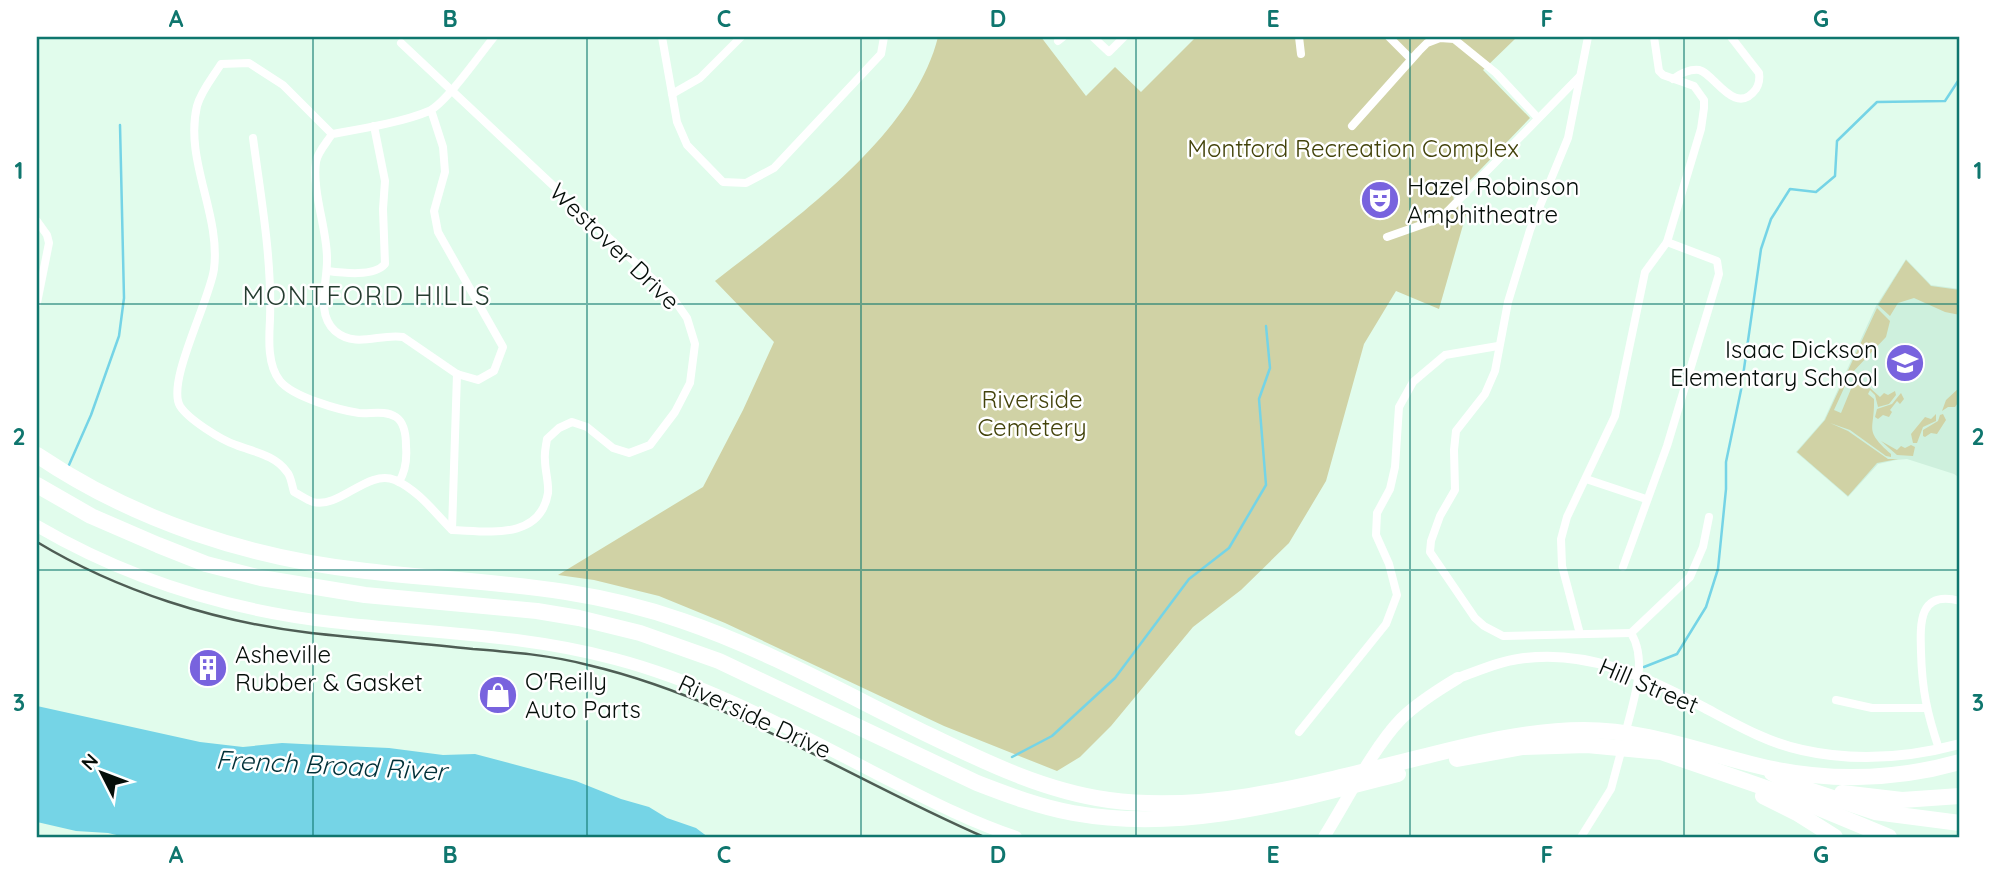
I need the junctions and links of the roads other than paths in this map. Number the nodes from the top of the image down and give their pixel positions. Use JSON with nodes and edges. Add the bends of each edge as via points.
{"nodes":[{"id":1,"x":494,"y":37,"type":"edge"},
{"id":2,"x":662,"y":37,"type":"edge"},
{"id":3,"x":741,"y":37,"type":"edge"},
{"id":4,"x":884,"y":37,"type":"edge"},
{"id":5,"x":1093,"y":37,"type":"edge"},
{"id":6,"x":1124,"y":37,"type":"edge"},
{"id":7,"x":1299,"y":37,"type":"edge"},
{"id":8,"x":1389,"y":37,"type":"edge"},
{"id":9,"x":1588,"y":37,"type":"edge"},
{"id":10,"x":1654,"y":37,"type":"edge"},
{"id":11,"x":1731,"y":37,"type":"edge"},
{"id":12,"x":401,"y":43,"type":"dead end"},
{"id":13,"x":1301,"y":54,"type":"dead end"},
{"id":14,"x":1410,"y":59,"type":"junction"},
{"id":15,"x":1579,"y":77,"type":"junction"},
{"id":16,"x":1673,"y":79,"type":"junction"},
{"id":17,"x":451,"y":90,"type":"junction"},
{"id":18,"x":672,"y":94,"type":"junction"},
{"id":19,"x":431,"y":110,"type":"junction"},
{"id":20,"x":1538,"y":118,"type":"junction"},
{"id":21,"x":373,"y":126,"type":"junction"},
{"id":22,"x":1352,"y":127,"type":"dead end"},
{"id":23,"x":332,"y":134,"type":"junction"},
{"id":24,"x":253,"y":138,"type":"dead end"},
{"id":25,"x":37,"y":221,"type":"edge"},
{"id":26,"x":1387,"y":237,"type":"dead end"},
{"id":27,"x":1667,"y":242,"type":"junction"},
{"id":28,"x":327,"y":271,"type":"junction"},
{"id":29,"x":37,"y":303,"type":"edge"},
{"id":30,"x":1499,"y":346,"type":"junction"},
{"id":31,"x":457,"y":374,"type":"junction"},
{"id":32,"x":37,"y":455,"type":"edge"},
{"id":33,"x":1586,"y":479,"type":"junction"},
{"id":34,"x":399,"y":482,"type":"junction"},
{"id":35,"x":37,"y":485,"type":"edge"},
{"id":36,"x":1646,"y":499,"type":"junction"},
{"id":37,"x":1709,"y":517,"type":"dead end"},
{"id":38,"x":37,"y":526,"type":"edge"},
{"id":39,"x":452,"y":530,"type":"junction"},
{"id":40,"x":1623,"y":566,"type":"dead end"},
{"id":41,"x":1960,"y":601,"type":"edge"},
{"id":42,"x":1631,"y":633,"type":"junction"},
{"id":43,"x":1580,"y":634,"type":"junction"},
{"id":44,"x":1638,"y":674,"type":"junction"},
{"id":45,"x":1458,"y":678,"type":"joint"},
{"id":46,"x":1836,"y":700,"type":"dead end"},
{"id":47,"x":1925,"y":708,"type":"junction"},
{"id":48,"x":1299,"y":732,"type":"dead end"},
{"id":49,"x":1960,"y":744,"type":"edge"},
{"id":50,"x":1939,"y":750,"type":"junction"},
{"id":51,"x":1960,"y":762,"type":"edge"},
{"id":52,"x":1757,"y":766,"type":"junction"},
{"id":53,"x":1714,"y":772,"type":"junction"},
{"id":54,"x":1788,"y":781,"type":"junction"},
{"id":55,"x":1960,"y":796,"type":"edge"},
{"id":56,"x":1960,"y":823,"type":"edge"},
{"id":57,"x":1016,"y":837,"type":"edge"},
{"id":58,"x":1324,"y":837,"type":"edge"},
{"id":59,"x":1581,"y":837,"type":"edge"},
{"id":60,"x":1835,"y":837,"type":"edge"},
{"id":61,"x":1889,"y":837,"type":"edge"}],
"edges":[{"from":1,"to":17,"type":"street"},
{"from":2,"to":18,"type":"street"},
{"from":3,"to":18,"type":"street","via":[[700,78]]},
{"from":4,"to":18,"type":"street","via":[[880,54],[774,168],[747,183],[723,182],[687,145]]},
{"from":5,"to":6,"type":"street","via":[[1109,52]]},
{"from":7,"to":13,"type":"street"},
{"from":8,"to":14,"type":"street"},
{"from":9,"to":15,"type":"street"},
{"from":10,"to":16,"type":"street","via":[[1659,71]]},
{"from":11,"to":16,"type":"street","via":[[1759,73],[1751,94],[1727,94],[1699,70]]},
{"from":12,"to":17,"type":"street"},
{"from":14,"to":20,"type":"street","via":[[1427,43],[1454,39],[1496,73]]},
{"from":14,"to":22,"type":"street"},
{"from":15,"to":20,"type":"street"},
{"from":15,"to":30,"type":"street","via":[[1568,138],[1530,230]]},
{"from":16,"to":27,"type":"street","via":[[1694,86],[1704,108]]},
{"from":17,"to":19,"type":"street"},
{"from":17,"to":39,"type":"street","name":"Westover Drive","via":[[673,298],[687,318],[695,344],[690,383],[650,445],[629,453],[572,422],[547,439],[548,492],[533,522],[511,532]]},
{"from":19,"to":21,"type":"street"},
{"from":19,"to":31,"type":"street","via":[[443,147],[445,172],[434,211],[438,232],[503,347],[494,371],[478,380]]},
{"from":20,"to":26,"type":"street","via":[[1441,218]]},
{"from":21,"to":23,"type":"street"},
{"from":21,"to":28,"type":"street","via":[[385,181],[385,264],[376,271]]},
{"from":23,"to":28,"type":"street","via":[[316,160]]},
{"from":23,"to":34,"type":"street","via":[[283,85],[249,63],[220,64],[203,92],[197,106],[195,142],[214,270],[181,365],[177,395],[180,406],[202,426],[233,445],[266,455],[288,472],[294,492],[316,503],[339,498],[377,479]]},
{"from":24,"to":34,"type":"street","via":[[266,223],[270,351],[275,374],[285,386],[306,397],[359,413],[397,417],[406,446]]},
{"from":25,"to":29,"type":"street","via":[[49,243]]},
{"from":27,"to":33,"type":"street","via":[[1645,272],[1615,416]]},
{"from":27,"to":36,"type":"street","via":[[1717,261],[1719,274],[1667,446]]},
{"from":28,"to":31,"type":"street","via":[[324,312],[334,330],[362,341],[403,337]]},
{"from":30,"to":43,"type":"street","via":[[1485,394],[1456,431],[1455,490],[1440,516],[1430,552],[1484,626],[1503,636]]},
{"from":30,"to":48,"type":"street","via":[[1445,355],[1413,382],[1399,407],[1395,467],[1377,513],[1376,535],[1396,595],[1385,624]]},
{"from":31,"to":39,"type":"street"},
{"from":32,"to":52,"type":"highway","via":[[104,495],[168,524],[268,555],[367,572],[542,587],[649,609],[758,651],[990,764],[1051,787],[1107,800],[1173,804],[1254,795],[1496,739],[1584,730],[1646,735]]},
{"from":33,"to":36,"type":"street"},
{"from":33,"to":43,"type":"street","via":[[1561,539],[1562,566]]},
{"from":34,"to":39,"type":"street"},
{"from":35,"to":53,"type":"highway","via":[[90,516],[158,545],[205,564],[261,578],[365,594],[548,612],[653,637],[729,665],[976,783],[1045,807],[1106,818],[1208,817],[1523,747],[1587,745],[1661,752]]},
{"from":36,"to":40,"type":"street"},
{"from":37,"to":42,"type":"street","via":[[1690,577]]},
{"from":38,"to":57,"type":"main road","name":"Riverside Drive","via":[[141,577],[212,600],[304,619],[581,651],[655,671],[741,705],[912,792]]},
{"from":41,"to":47,"type":"street","via":[[1939,598],[1923,613]]},
{"from":42,"to":43,"type":"street"},
{"from":42,"to":44,"type":"street","via":[[1638,645]]},
{"from":44,"to":45,"type":"street","name":"Hill Street","via":[[1584,658],[1554,656],[1516,659]]},
{"from":44,"to":50,"type":"street","name":"Hill Street","via":[[1739,726],[1801,750],[1871,758]]},
{"from":44,"to":59,"type":"street","via":[[1617,770]]},
{"from":45,"to":58,"type":"main road","name":"Hill Street","via":[[1400,720]]},
{"from":46,"to":47,"type":"street","via":[[1872,708]]},
{"from":47,"to":50,"type":"street"},
{"from":49,"to":50,"type":"street","name":"Hill Street"},
{"from":51,"to":52,"type":"highway","via":[[1878,777]]},
{"from":52,"to":54,"type":"highway"},
{"from":53,"to":60,"type":"highway"},
{"from":53,"to":61,"type":"highway","via":[[1795,798]]},
{"from":54,"to":55,"type":"highway","via":[[1902,800]]},
{"from":54,"to":56,"type":"highway","via":[[1875,812]]}]}
